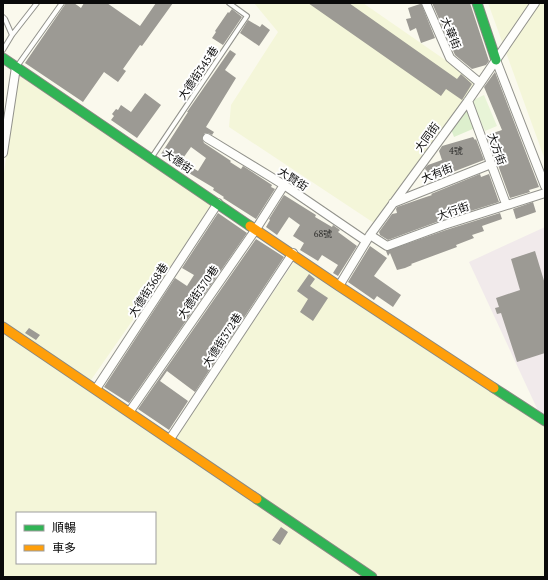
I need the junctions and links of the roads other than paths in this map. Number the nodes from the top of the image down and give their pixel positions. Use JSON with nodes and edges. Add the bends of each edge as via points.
{"nodes":[{"id":1,"x":37,"y":3,"type":"edge"},
{"id":2,"x":62,"y":3,"type":"edge"},
{"id":3,"x":229,"y":3,"type":"edge"},
{"id":4,"x":426,"y":3,"type":"edge"},
{"id":5,"x":477,"y":3,"type":"edge"},
{"id":6,"x":535,"y":3,"type":"edge"},
{"id":7,"x":3,"y":17,"type":"edge"},
{"id":8,"x":12,"y":35,"type":"junction"},
{"id":9,"x":3,"y":50,"type":"edge"},
{"id":10,"x":3,"y":58,"type":"edge"},
{"id":11,"x":496,"y":60,"type":"junction"},
{"id":12,"x":16,"y":67,"type":"junction"},
{"id":13,"x":480,"y":83,"type":"junction"},
{"id":14,"x":468,"y":101,"type":"junction"},
{"id":15,"x":206,"y":138,"type":"dead end"},
{"id":16,"x":3,"y":153,"type":"edge"},
{"id":17,"x":151,"y":158,"type":"junction"},
{"id":18,"x":491,"y":164,"type":"junction"},
{"id":19,"x":284,"y":185,"type":"junction"},
{"id":20,"x":545,"y":186,"type":"edge"},
{"id":21,"x":545,"y":193,"type":"edge"},
{"id":22,"x":218,"y":203,"type":"junction"},
{"id":23,"x":393,"y":203,"type":"junction"},
{"id":24,"x":506,"y":204,"type":"junction"},
{"id":25,"x":256,"y":229,"type":"junction"},
{"id":26,"x":368,"y":238,"type":"junction"},
{"id":27,"x":293,"y":253,"type":"junction"},
{"id":28,"x":339,"y":286,"type":"junction"},
{"id":29,"x":3,"y":326,"type":"edge"},
{"id":30,"x":96,"y":389,"type":"junction"},
{"id":31,"x":130,"y":411,"type":"junction"},
{"id":32,"x":545,"y":421,"type":"edge"},
{"id":33,"x":170,"y":439,"type":"junction"},
{"id":34,"x":372,"y":577,"type":"edge"}],
"edges":[{"from":1,"to":8,"type":"lane"},
{"from":2,"to":12,"type":"lane"},
{"from":3,"to":17,"type":"lane","name":"大德街345巷","via":[[247,16]]},
{"from":4,"to":13,"type":"street","name":"大華街","via":[[450,58]]},
{"from":5,"to":11,"type":"street"},
{"from":6,"to":11,"type":"street","name":"大同街"},
{"from":7,"to":8,"type":"lane"},
{"from":8,"to":9,"type":"lane"},
{"from":10,"to":12,"type":"street","name":"大德街"},
{"from":11,"to":13,"type":"street","name":"大同街"},
{"from":11,"to":20,"type":"street"},
{"from":12,"to":16,"type":"street"},
{"from":12,"to":17,"type":"street","name":"大德街"},
{"from":13,"to":14,"type":"street","name":"大同街"},
{"from":14,"to":18,"type":"street","name":"大方街"},
{"from":14,"to":23,"type":"street","name":"大同街"},
{"from":15,"to":19,"type":"street","name":"大賢街"},
{"from":17,"to":22,"type":"street","name":"大德街"},
{"from":18,"to":23,"type":"street","name":"大有街"},
{"from":18,"to":24,"type":"street","name":"大方街"},
{"from":19,"to":25,"type":"street","name":"大德街370巷"},
{"from":19,"to":26,"type":"street","name":"大賢街"},
{"from":21,"to":24,"type":"street","name":"大行街"},
{"from":22,"to":25,"type":"street","name":"大德街"},
{"from":22,"to":30,"type":"street","name":"大德街368巷"},
{"from":23,"to":26,"type":"street","name":"大同街"},
{"from":24,"to":26,"type":"street","name":"大行街","via":[[387,246]]},
{"from":25,"to":27,"type":"street","name":"大德街"},
{"from":25,"to":31,"type":"street","name":"大德街370巷"},
{"from":26,"to":28,"type":"street","name":"大同街"},
{"from":27,"to":28,"type":"street","name":"大德街"},
{"from":27,"to":33,"type":"street","name":"大德街372巷"},
{"from":28,"to":32,"type":"street","name":"大德街"},
{"from":29,"to":30,"type":"street"},
{"from":30,"to":31,"type":"street"},
{"from":31,"to":33,"type":"street"},
{"from":33,"to":34,"type":"street"}]}
